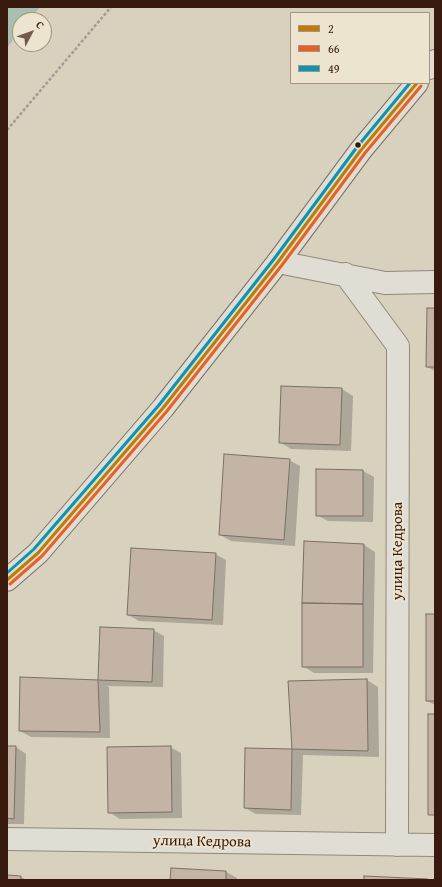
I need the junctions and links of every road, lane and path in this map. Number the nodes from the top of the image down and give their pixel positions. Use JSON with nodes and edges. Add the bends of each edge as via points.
{"nodes":[{"id":1,"x":110,"y":7,"type":"edge"},
{"id":2,"x":415,"y":84,"type":"edge"},
{"id":3,"x":7,"y":130,"type":"edge"},
{"id":4,"x":278,"y":262,"type":"junction"},
{"id":5,"x":345,"y":274,"type":"junction"},
{"id":6,"x":435,"y":282,"type":"edge"},
{"id":7,"x":7,"y":580,"type":"edge"},
{"id":8,"x":7,"y":839,"type":"edge"},
{"id":9,"x":435,"y":844,"type":"edge"},
{"id":10,"x":397,"y":845,"type":"junction"}],
"edges":[{"from":1,"to":3,"type":"path"},
{"from":2,"to":4,"type":"street","via":[[361,150]]},
{"from":4,"to":5,"type":"street"},
{"from":4,"to":7,"type":"street","via":[[163,408],[38,553]]},
{"from":5,"to":6,"type":"street","via":[[385,283]]},
{"from":5,"to":10,"type":"street","name":"улица Кедрова","via":[[398,346]]},
{"from":8,"to":10,"type":"street","name":"улица Кедрова"},
{"from":9,"to":10,"type":"street","name":"улица Кедрова"}]}
